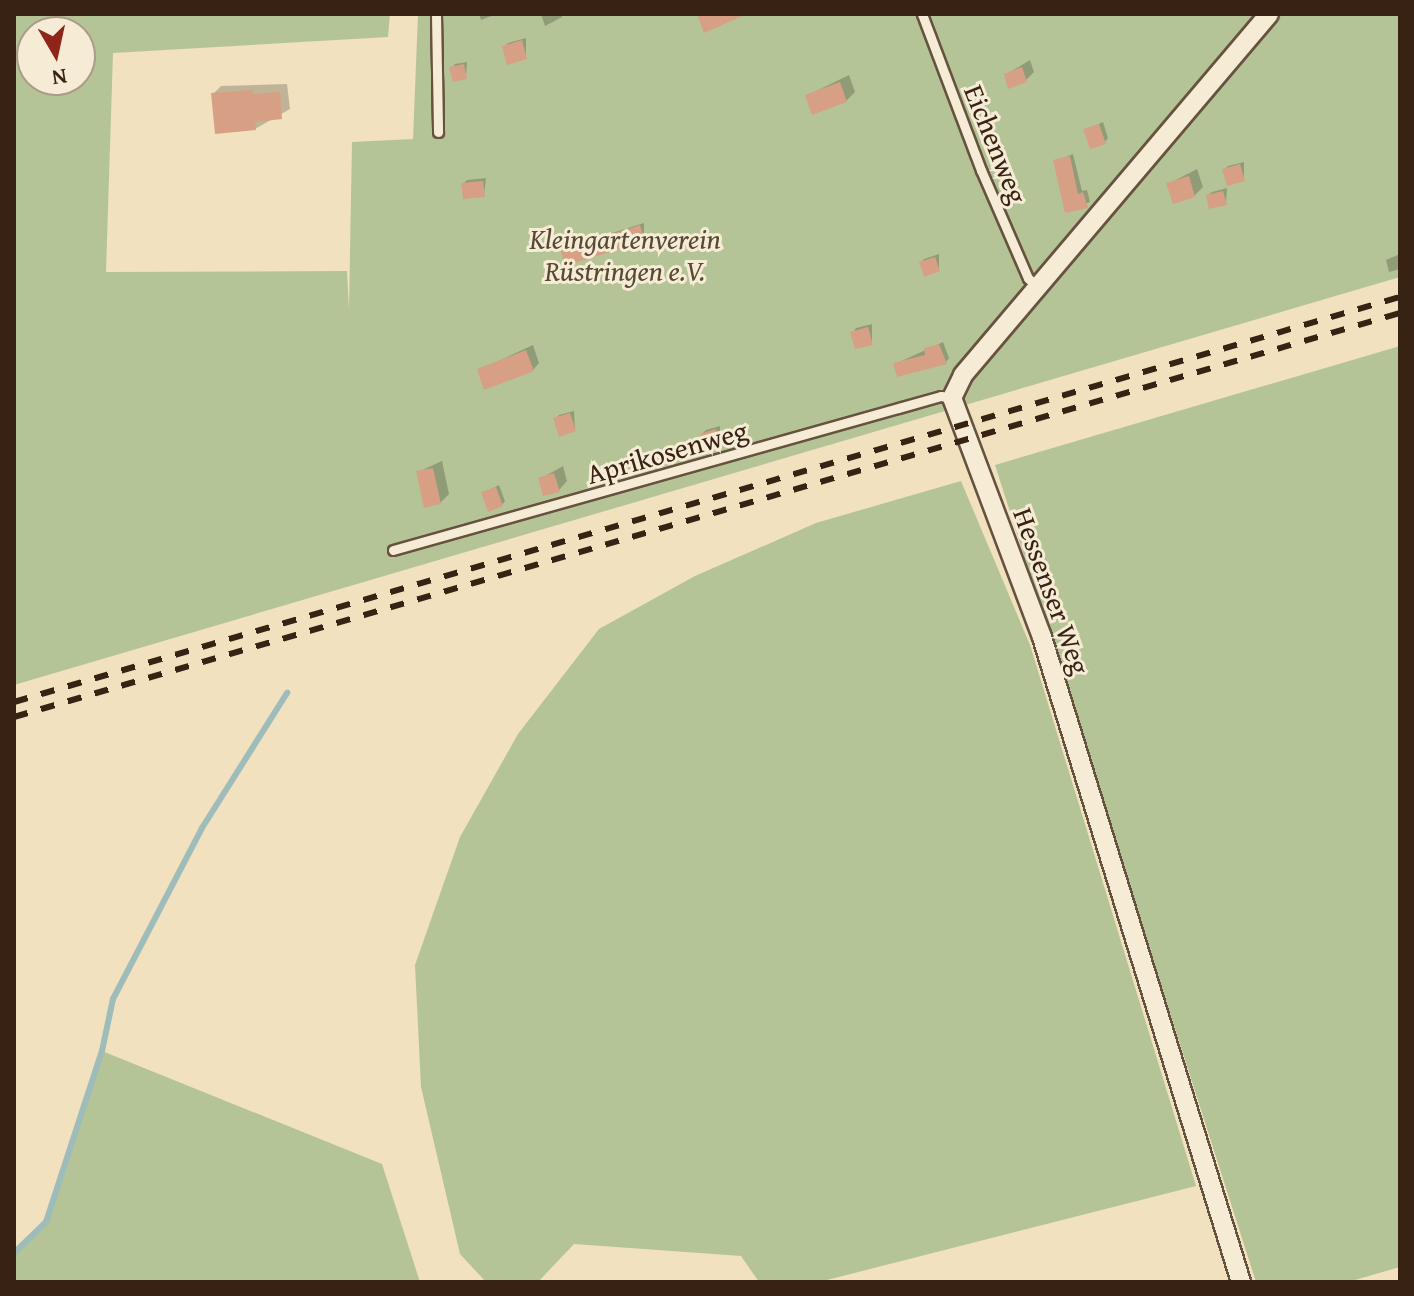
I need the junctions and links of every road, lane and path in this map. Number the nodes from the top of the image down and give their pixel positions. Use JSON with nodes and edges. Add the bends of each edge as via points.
{"nodes":[{"id":1,"x":436,"y":14,"type":"edge"},
{"id":2,"x":922,"y":14,"type":"edge"},
{"id":3,"x":1269,"y":14,"type":"edge"},
{"id":4,"x":438,"y":132,"type":"dead end"},
{"id":5,"x":1036,"y":286,"type":"junction"},
{"id":6,"x":952,"y":398,"type":"junction"},
{"id":7,"x":393,"y":550,"type":"dead end"},
{"id":8,"x":1241,"y":1282,"type":"edge"}],
"edges":[{"from":1,"to":4,"type":"lane"},
{"from":2,"to":5,"type":"lane","name":"Eichenweg","via":[[981,170]]},
{"from":3,"to":5,"type":"street"},
{"from":5,"to":6,"type":"street","via":[[963,375]]},
{"from":6,"to":7,"type":"lane","name":"Aprikosenweg","via":[[941,396]]},
{"from":6,"to":8,"type":"street","name":"Hessenser Weg","via":[[1042,637]]}]}
